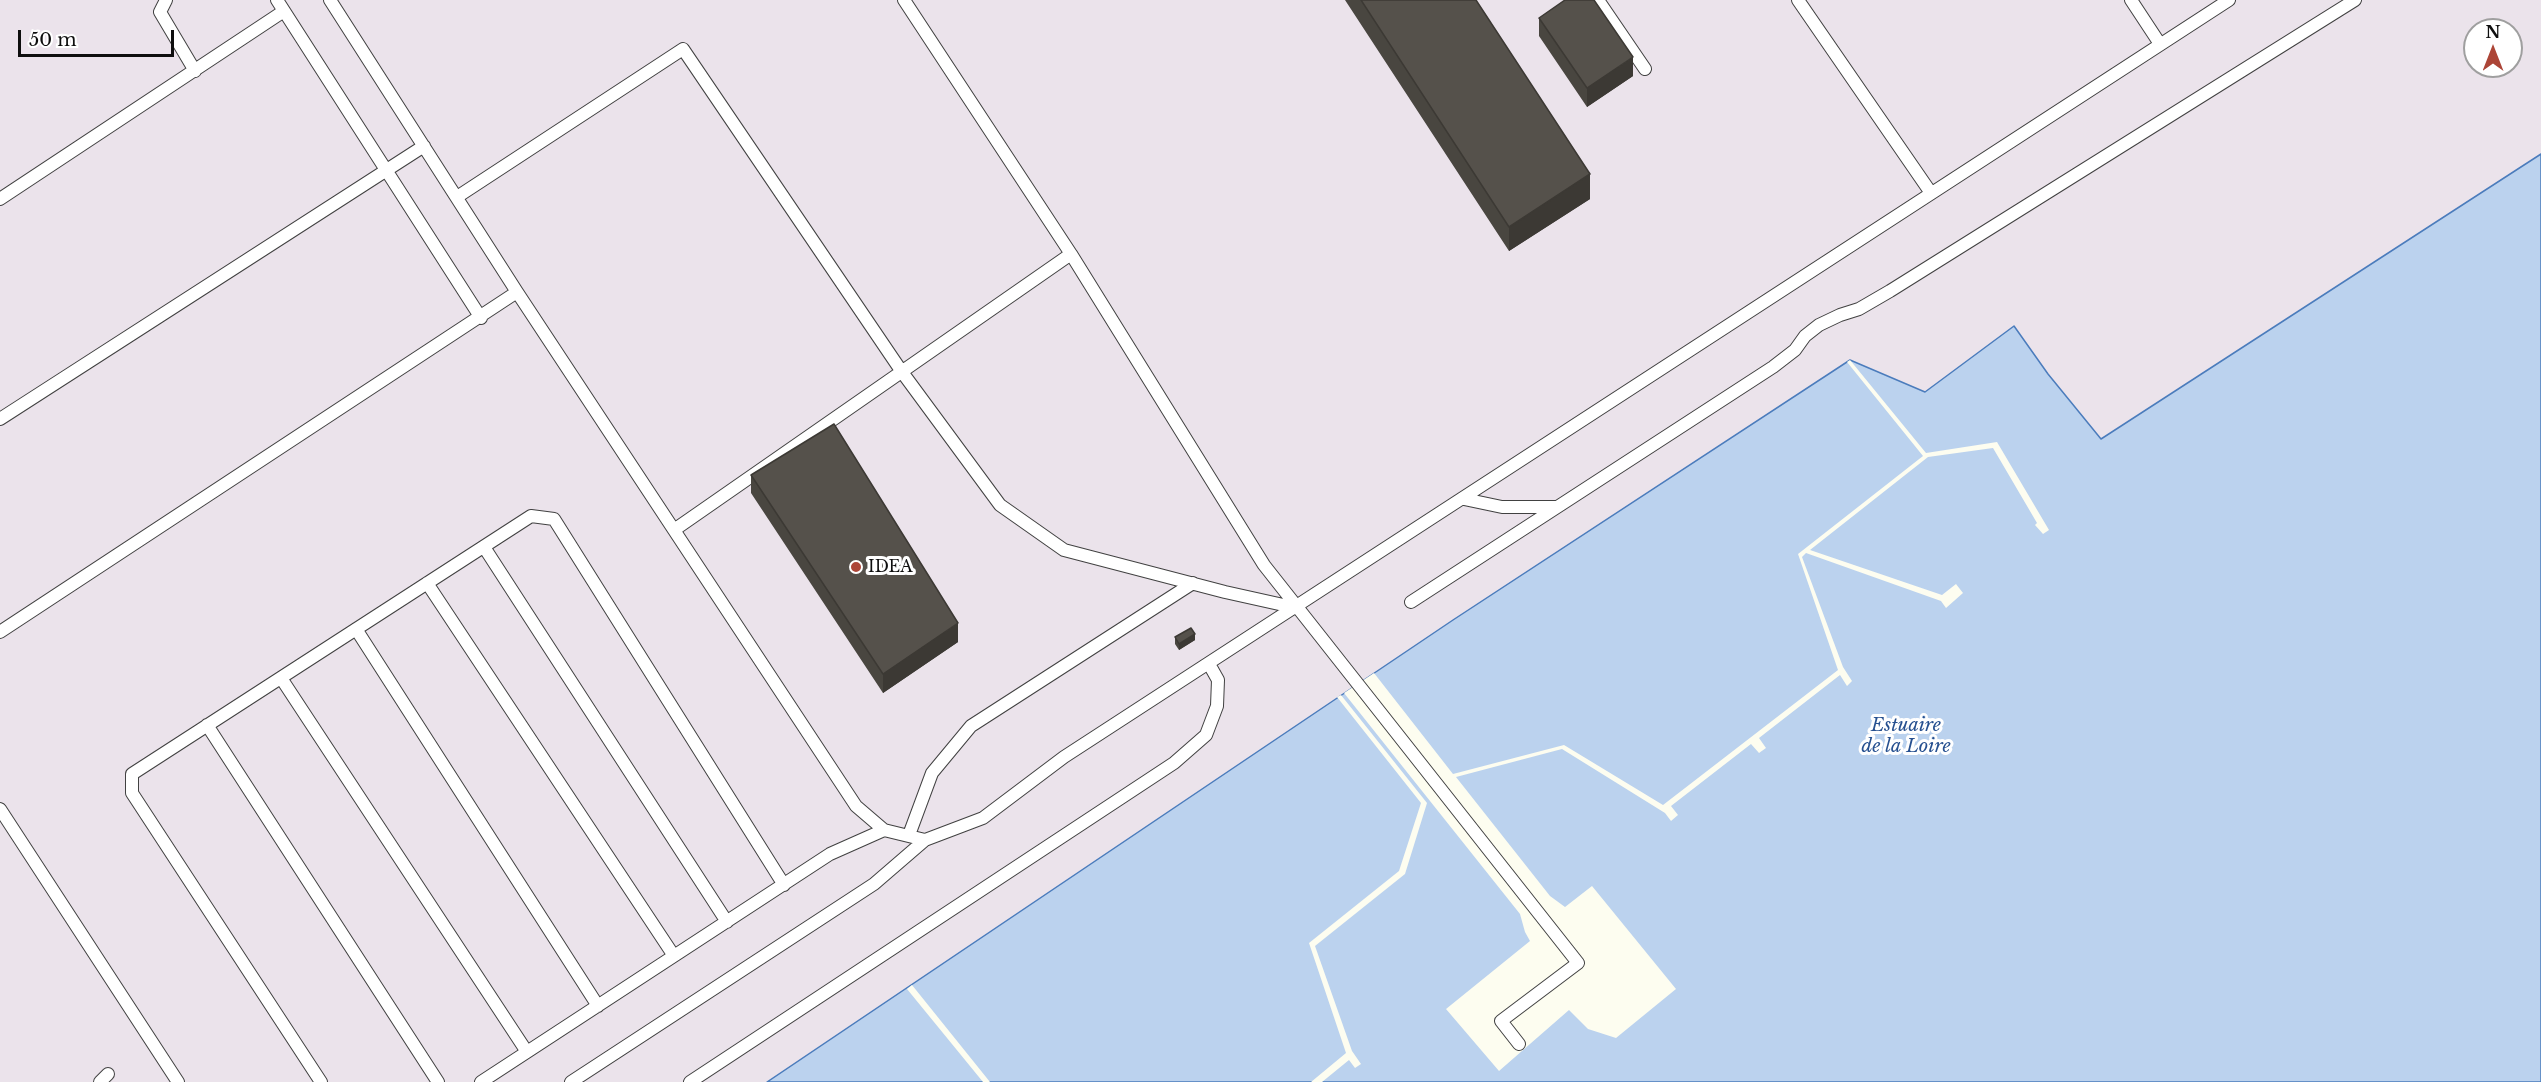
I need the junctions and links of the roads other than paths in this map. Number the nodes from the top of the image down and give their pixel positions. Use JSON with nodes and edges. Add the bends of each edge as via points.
{"nodes":[{"id":1,"x":166,"y":0,"type":"edge"},
{"id":2,"x":277,"y":0,"type":"edge"},
{"id":3,"x":330,"y":0,"type":"edge"},
{"id":4,"x":904,"y":0,"type":"edge"},
{"id":5,"x":1598,"y":0,"type":"edge"},
{"id":6,"x":1798,"y":0,"type":"edge"},
{"id":7,"x":2131,"y":0,"type":"edge"},
{"id":8,"x":2229,"y":0,"type":"edge"},
{"id":9,"x":2355,"y":0,"type":"edge"},
{"id":10,"x":284,"y":11,"type":"junction"},
{"id":11,"x":2160,"y":44,"type":"junction"},
{"id":12,"x":1645,"y":69,"type":"dead end"},
{"id":13,"x":195,"y":71,"type":"junction"},
{"id":14,"x":424,"y":146,"type":"junction"},
{"id":15,"x":385,"y":170,"type":"junction"},
{"id":16,"x":1931,"y":194,"type":"junction"},
{"id":17,"x":457,"y":197,"type":"junction"},
{"id":18,"x":0,"y":199,"type":"edge"},
{"id":19,"x":1071,"y":254,"type":"junction"},
{"id":20,"x":517,"y":292,"type":"junction"},
{"id":21,"x":481,"y":318,"type":"junction"},
{"id":22,"x":902,"y":372,"type":"junction"},
{"id":23,"x":0,"y":419,"type":"edge"},
{"id":24,"x":1464,"y":499,"type":"junction"},
{"id":25,"x":1557,"y":507,"type":"junction"},
{"id":26,"x":674,"y":530,"type":"junction"},
{"id":27,"x":484,"y":547,"type":"junction"},
{"id":28,"x":427,"y":583,"type":"junction"},
{"id":29,"x":1193,"y":583,"type":"junction"},
{"id":30,"x":1411,"y":602,"type":"dead end"},
{"id":31,"x":1297,"y":608,"type":"junction"},
{"id":32,"x":356,"y":629,"type":"junction"},
{"id":33,"x":0,"y":632,"type":"edge"},
{"id":34,"x":1209,"y":664,"type":"junction"},
{"id":35,"x":281,"y":678,"type":"junction"},
{"id":36,"x":207,"y":725,"type":"junction"},
{"id":37,"x":0,"y":809,"type":"edge"},
{"id":38,"x":884,"y":830,"type":"junction"},
{"id":39,"x":909,"y":835,"type":"junction"},
{"id":40,"x":926,"y":840,"type":"junction"},
{"id":41,"x":784,"y":885,"type":"junction"},
{"id":42,"x":727,"y":922,"type":"junction"},
{"id":43,"x":674,"y":956,"type":"junction"},
{"id":44,"x":598,"y":1006,"type":"junction"},
{"id":45,"x":1519,"y":1044,"type":"dead end"},
{"id":46,"x":527,"y":1052,"type":"junction"},
{"id":47,"x":178,"y":1082,"type":"edge"},
{"id":48,"x":321,"y":1082,"type":"edge"},
{"id":49,"x":438,"y":1082,"type":"edge"},
{"id":50,"x":482,"y":1082,"type":"edge"},
{"id":51,"x":571,"y":1082,"type":"edge"},
{"id":52,"x":690,"y":1082,"type":"edge"}],
"edges":[{"from":1,"to":13,"type":"lane","via":[[160,12]]},
{"from":2,"to":10,"type":"lane"},
{"from":3,"to":14,"type":"lane"},
{"from":4,"to":19,"type":"lane"},
{"from":5,"to":12,"type":"lane"},
{"from":6,"to":16,"type":"lane"},
{"from":7,"to":11,"type":"lane"},
{"from":8,"to":11,"type":"lane"},
{"from":9,"to":25,"type":"lane","via":[[1890,291],[1819,325],[1773,367]]},
{"from":10,"to":13,"type":"lane"},
{"from":10,"to":15,"type":"lane"},
{"from":11,"to":16,"type":"lane"},
{"from":13,"to":18,"type":"lane"},
{"from":14,"to":15,"type":"lane"},
{"from":14,"to":17,"type":"lane"},
{"from":15,"to":21,"type":"lane"},
{"from":15,"to":23,"type":"lane"},
{"from":16,"to":24,"type":"lane"},
{"from":17,"to":20,"type":"lane"},
{"from":17,"to":22,"type":"lane","via":[[683,49]]},
{"from":19,"to":22,"type":"lane"},
{"from":19,"to":31,"type":"lane","via":[[1264,565]]},
{"from":20,"to":21,"type":"lane"},
{"from":20,"to":26,"type":"lane"},
{"from":21,"to":33,"type":"lane"},
{"from":22,"to":26,"type":"lane"},
{"from":22,"to":29,"type":"lane","via":[[1000,505],[1064,550]]},
{"from":24,"to":25,"type":"lane","via":[[1502,507]]},
{"from":24,"to":31,"type":"lane"},
{"from":25,"to":30,"type":"lane"},
{"from":26,"to":38,"type":"lane","via":[[856,806]]},
{"from":27,"to":28,"type":"lane"},
{"from":27,"to":41,"type":"lane","via":[[531,516],[554,519]]},
{"from":27,"to":42,"type":"lane"},
{"from":28,"to":32,"type":"lane"},
{"from":28,"to":43,"type":"lane"},
{"from":29,"to":31,"type":"lane"},
{"from":29,"to":39,"type":"lane","via":[[970,726],[932,773]]},
{"from":31,"to":34,"type":"lane"},
{"from":31,"to":45,"type":"lane","via":[[1578,963],[1501,1021]]},
{"from":32,"to":35,"type":"lane"},
{"from":32,"to":44,"type":"lane"},
{"from":34,"to":40,"type":"lane","via":[[1064,757],[983,818]]},
{"from":34,"to":52,"type":"lane","via":[[1218,680],[1217,706],[1206,735],[1174,763]]},
{"from":35,"to":36,"type":"lane"},
{"from":35,"to":46,"type":"lane"},
{"from":36,"to":48,"type":"lane","via":[[132,774],[132,793]]},
{"from":36,"to":49,"type":"lane"},
{"from":37,"to":47,"type":"lane"},
{"from":38,"to":39,"type":"lane"},
{"from":38,"to":41,"type":"lane","via":[[830,854]]},
{"from":39,"to":40,"type":"lane"},
{"from":40,"to":51,"type":"lane","via":[[874,884]]},
{"from":41,"to":42,"type":"lane"},
{"from":42,"to":43,"type":"lane"},
{"from":43,"to":44,"type":"lane"},
{"from":44,"to":46,"type":"lane"},
{"from":46,"to":50,"type":"lane"}]}
